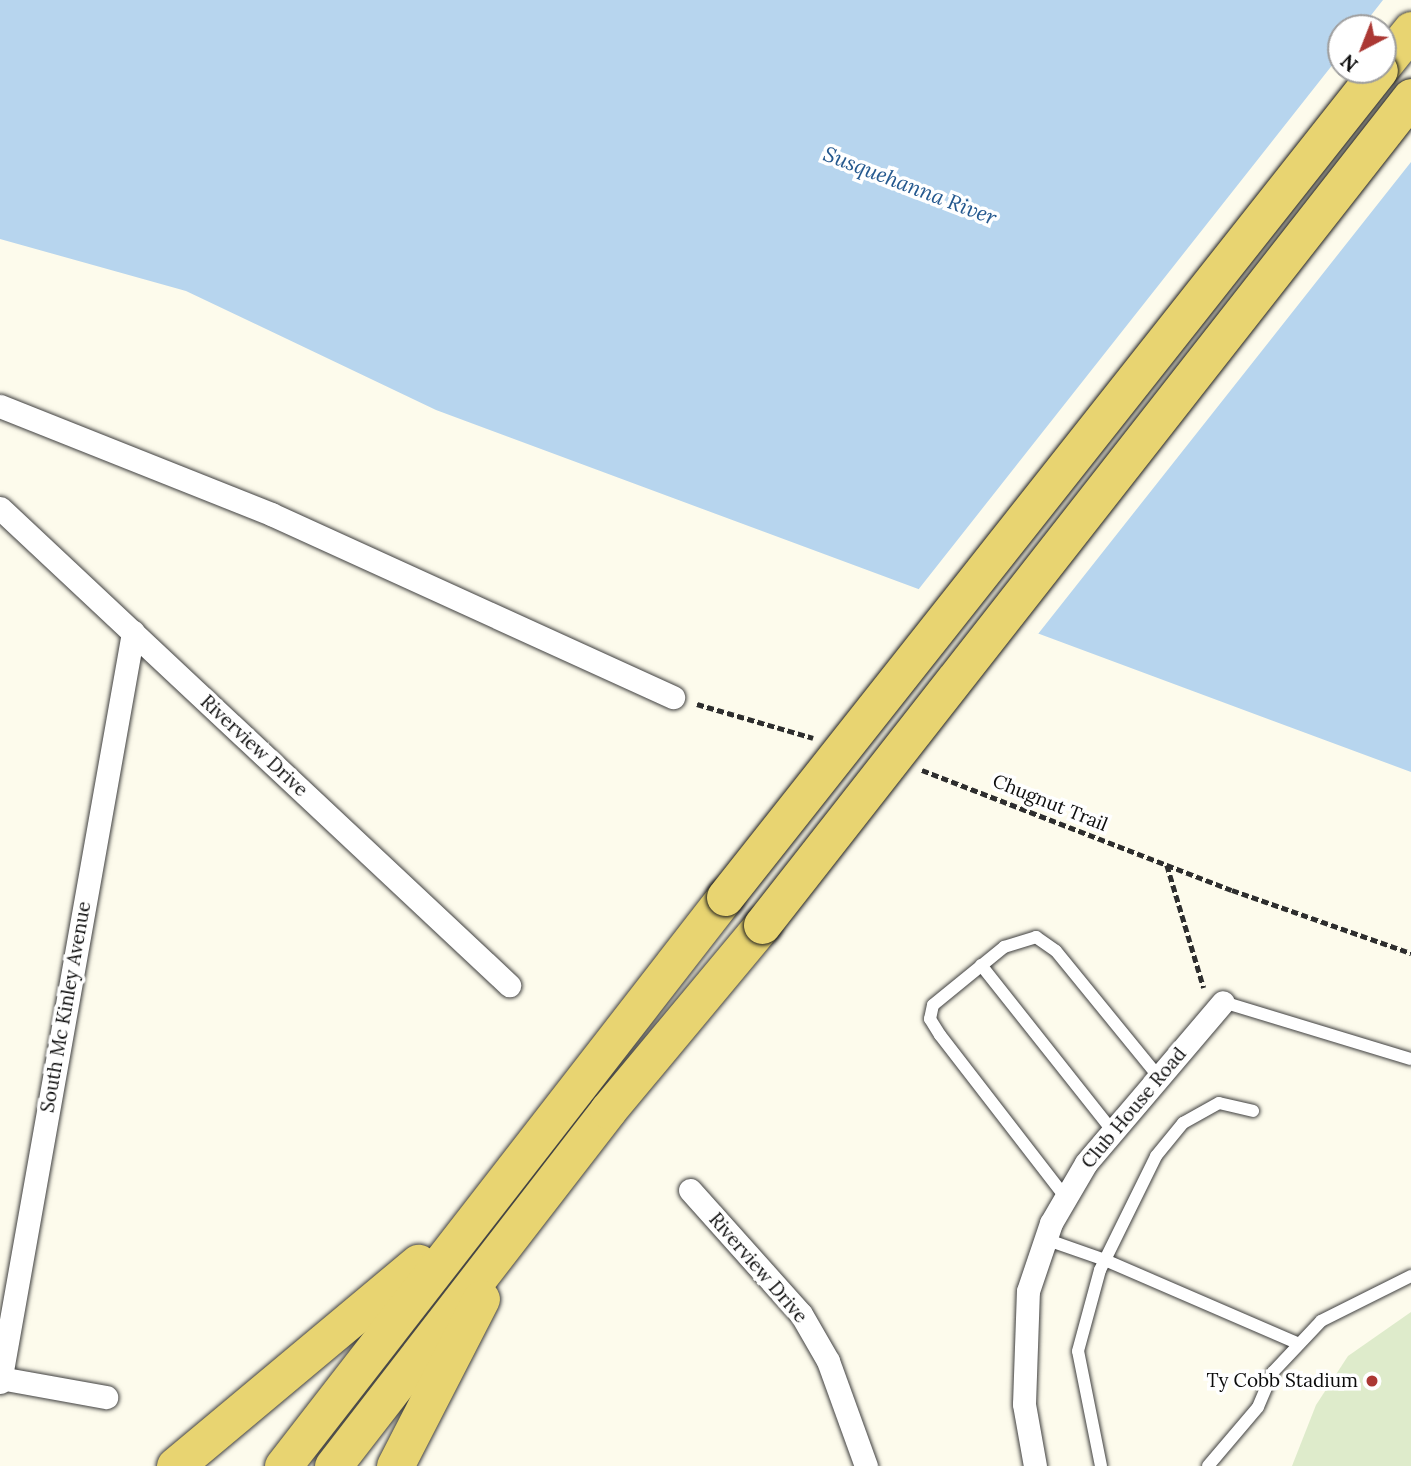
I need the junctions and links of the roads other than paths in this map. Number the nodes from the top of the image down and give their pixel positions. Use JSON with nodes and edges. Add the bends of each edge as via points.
{"nodes":[{"id":1,"x":1411,"y":30,"type":"edge"},
{"id":2,"x":1397,"y":48,"type":"edge"},
{"id":3,"x":1368,"y":84,"type":"edge"},
{"id":4,"x":1411,"y":97,"type":"edge"},
{"id":5,"x":0,"y":406,"type":"edge"},
{"id":6,"x":0,"y":508,"type":"edge"},
{"id":7,"x":133,"y":632,"type":"junction"},
{"id":8,"x":673,"y":697,"type":"road end"},
{"id":9,"x":981,"y":965,"type":"junction"},
{"id":10,"x":509,"y":985,"type":"dead end"},
{"id":11,"x":1218,"y":1008,"type":"joint"},
{"id":12,"x":1411,"y":1059,"type":"edge"},
{"id":13,"x":1158,"y":1076,"type":"junction"},
{"id":14,"x":1253,"y":1111,"type":"dead end"},
{"id":15,"x":1112,"y":1130,"type":"junction"},
{"id":16,"x":511,"y":1171,"type":"junction"},
{"id":17,"x":690,"y":1190,"type":"dead end"},
{"id":18,"x":1066,"y":1198,"type":"junction"},
{"id":19,"x":508,"y":1239,"type":"junction"},
{"id":20,"x":1045,"y":1239,"type":"junction"},
{"id":21,"x":1105,"y":1260,"type":"junction"},
{"id":22,"x":1411,"y":1276,"type":"edge"},
{"id":23,"x":1299,"y":1345,"type":"junction"},
{"id":24,"x":0,"y":1379,"type":"edge"},
{"id":25,"x":106,"y":1397,"type":"dead end"},
{"id":26,"x":175,"y":1466,"type":"edge"},
{"id":27,"x":283,"y":1466,"type":"edge"},
{"id":28,"x":333,"y":1466,"type":"edge"},
{"id":29,"x":395,"y":1466,"type":"edge"},
{"id":30,"x":866,"y":1466,"type":"edge"},
{"id":31,"x":1035,"y":1466,"type":"edge"},
{"id":32,"x":1101,"y":1466,"type":"edge"},
{"id":33,"x":1208,"y":1466,"type":"edge"}],
"edges":[{"from":1,"to":2,"type":"main road"},
{"from":3,"to":16,"type":"main road","bridge":true},
{"from":4,"to":19,"type":"main road","bridge":true,"via":[[762,925]]},
{"from":5,"to":8,"type":"street","via":[[271,514]]},
{"from":6,"to":7,"type":"street","name":"Riverview Drive"},
{"from":7,"to":10,"type":"street","name":"Riverview Drive"},
{"from":7,"to":24,"type":"street","name":"South Mc Kinley Avenue"},
{"from":9,"to":13,"type":"lane","via":[[1004,947],[1036,937],[1056,951]]},
{"from":9,"to":15,"type":"lane"},
{"from":9,"to":18,"type":"lane","via":[[933,1005],[930,1018]]},
{"from":11,"to":12,"type":"lane"},
{"from":11,"to":13,"type":"street","name":"Club House Road"},
{"from":13,"to":15,"type":"street","name":"Club House Road"},
{"from":14,"to":21,"type":"lane","via":[[1219,1103],[1183,1123],[1156,1156]]},
{"from":15,"to":18,"type":"street","name":"Club House Road"},
{"from":16,"to":26,"type":"main road","via":[[406,1276]]},
{"from":16,"to":27,"type":"main road"},
{"from":17,"to":30,"type":"street","name":"Riverview Drive","via":[[802,1314],[828,1361]]},
{"from":18,"to":20,"type":"street","name":"Club House Road"},
{"from":19,"to":28,"type":"main road"},
{"from":19,"to":29,"type":"main road"},
{"from":20,"to":21,"type":"lane"},
{"from":20,"to":31,"type":"street","name":"Club House Road","via":[[1028,1291],[1024,1404]]},
{"from":21,"to":23,"type":"lane"},
{"from":21,"to":32,"type":"lane","via":[[1078,1352]]},
{"from":22,"to":23,"type":"lane","via":[[1321,1321]]},
{"from":23,"to":33,"type":"lane","via":[[1273,1372],[1258,1407]]},
{"from":24,"to":25,"type":"street"}]}
